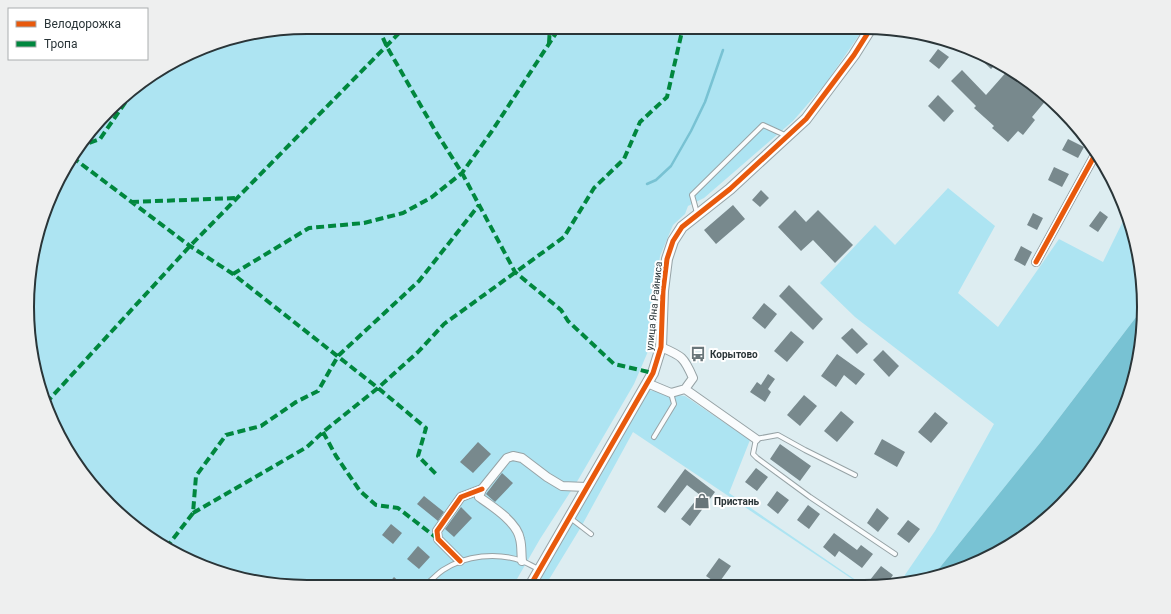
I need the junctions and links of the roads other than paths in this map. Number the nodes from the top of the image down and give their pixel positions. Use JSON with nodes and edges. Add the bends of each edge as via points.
{"nodes":[{"id":1,"x":867,"y":34,"type":"edge"},
{"id":2,"x":788,"y":136,"type":"junction"},
{"id":3,"x":1093,"y":159,"type":"edge"},
{"id":4,"x":698,"y":214,"type":"junction"},
{"id":5,"x":1036,"y":262,"type":"dead end"},
{"id":6,"x":661,"y":347,"type":"junction"},
{"id":7,"x":647,"y":383,"type":"junction"},
{"id":8,"x":686,"y":389,"type":"junction"},
{"id":9,"x":671,"y":393,"type":"junction"},
{"id":10,"x":654,"y":437,"type":"dead end"},
{"id":11,"x":756,"y":439,"type":"junction"},
{"id":12,"x":855,"y":475,"type":"dead end"},
{"id":13,"x":586,"y":488,"type":"junction"},
{"id":14,"x":482,"y":490,"type":"junction"},
{"id":15,"x":569,"y":517,"type":"junction"},
{"id":16,"x":590,"y":534,"type":"dead end"},
{"id":17,"x":895,"y":554,"type":"dead end"},
{"id":18,"x":460,"y":561,"type":"junction"},
{"id":19,"x":522,"y":561,"type":"junction"},
{"id":20,"x":539,"y":569,"type":"junction"},
{"id":21,"x":431,"y":580,"type":"edge"},
{"id":22,"x":533,"y":580,"type":"edge"}],
"edges":[{"from":1,"to":2,"type":"street","name":"улица Яна Райниса","via":[[806,119]]},
{"from":2,"to":4,"type":"street","name":"улица Яна Райниса"},
{"from":2,"to":4,"type":"lane","via":[[762,125],[692,195]]},
{"from":3,"to":5,"type":"street"},
{"from":4,"to":6,"type":"street","name":"улица Яна Райниса","via":[[682,226],[667,259]]},
{"from":6,"to":7,"type":"street","name":"улица Яна Райниса"},
{"from":6,"to":8,"type":"street","via":[[679,354],[686,362],[693,378]]},
{"from":7,"to":9,"type":"street"},
{"from":7,"to":13,"type":"street","name":"улица Яна Райниса"},
{"from":8,"to":9,"type":"street"},
{"from":8,"to":11,"type":"street"},
{"from":9,"to":10,"type":"lane","via":[[674,404]]},
{"from":11,"to":12,"type":"lane","via":[[778,435]]},
{"from":11,"to":17,"type":"lane","via":[[753,454],[757,458]]},
{"from":13,"to":14,"type":"street","via":[[562,486],[522,458],[513,456],[507,458]]},
{"from":13,"to":15,"type":"street","name":"улица Яна Райниса"},
{"from":14,"to":18,"type":"street","via":[[461,497],[437,532],[438,539]]},
{"from":14,"to":19,"type":"street","via":[[479,497],[501,513],[516,529],[520,538]]},
{"from":15,"to":16,"type":"lane"},
{"from":15,"to":20,"type":"street","name":"улица Яна Райниса"},
{"from":18,"to":19,"type":"lane","via":[[499,556]]},
{"from":18,"to":21,"type":"lane"},
{"from":19,"to":20,"type":"lane"},
{"from":20,"to":22,"type":"street","name":"улица Яна Райниса"}]}
